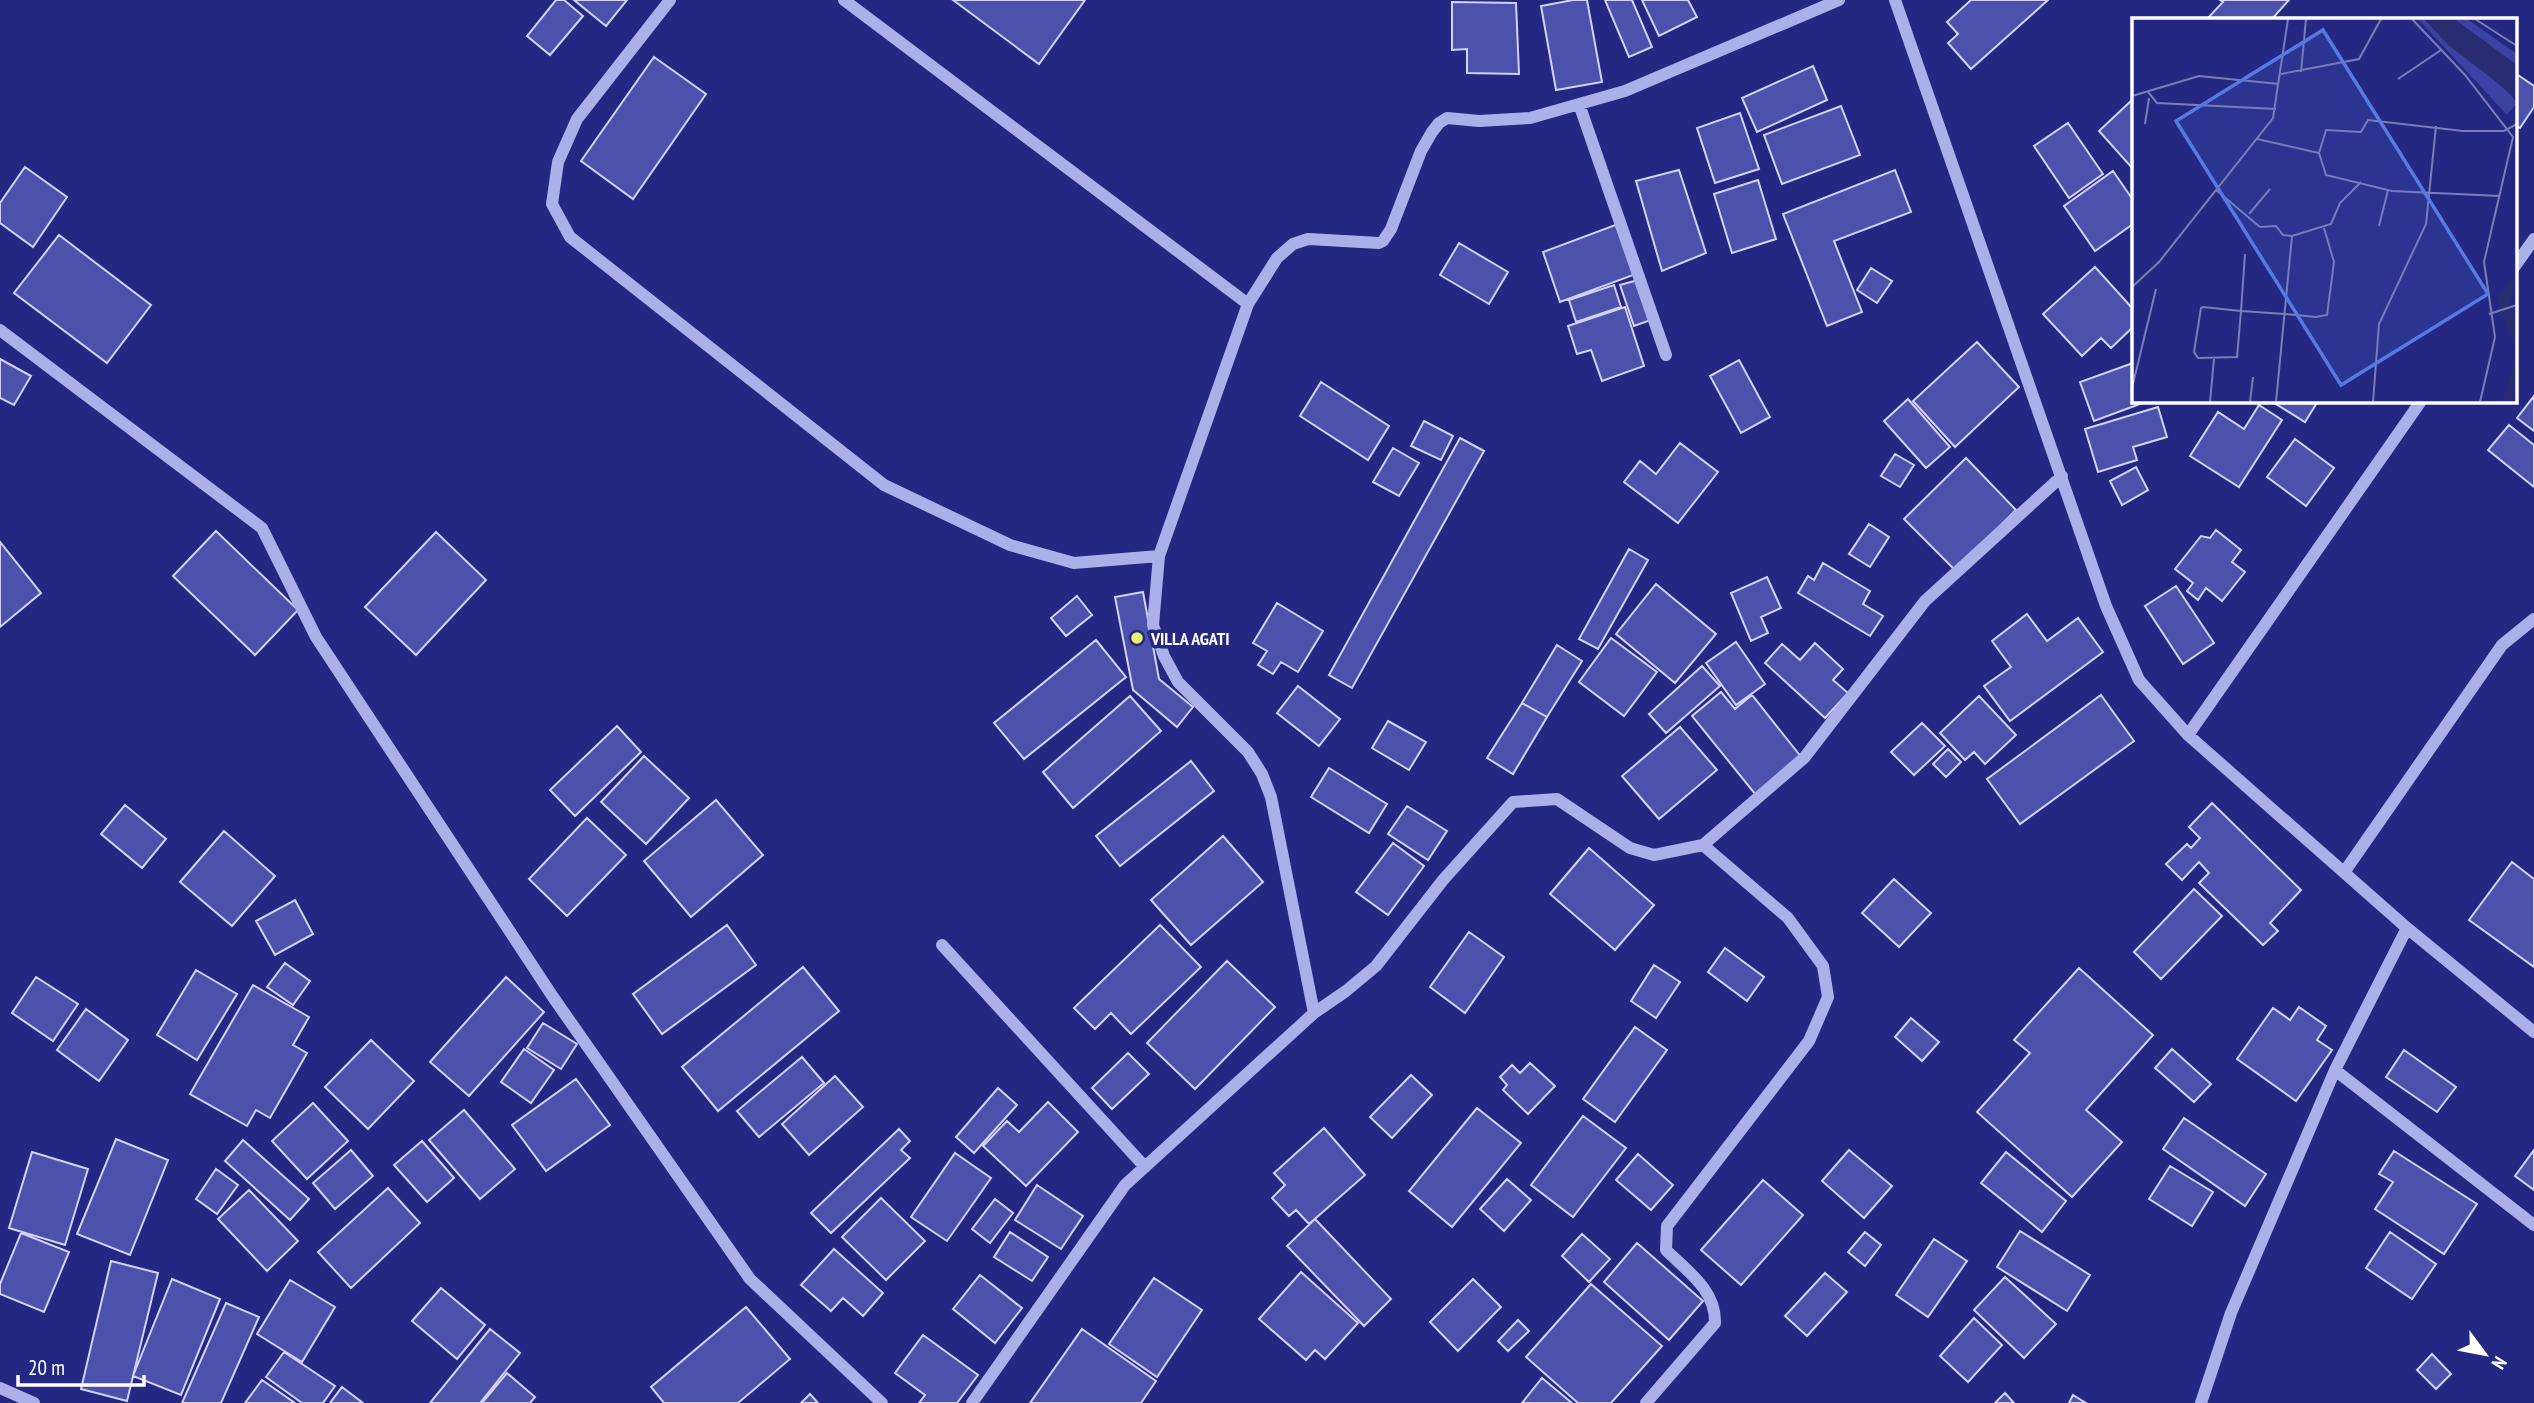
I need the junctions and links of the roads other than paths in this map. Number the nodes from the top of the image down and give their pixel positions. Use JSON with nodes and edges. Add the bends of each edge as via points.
{"nodes":[{"id":1,"x":670,"y":0,"type":"edge"},
{"id":2,"x":844,"y":0,"type":"edge"},
{"id":3,"x":1839,"y":0,"type":"edge"},
{"id":4,"x":1895,"y":0,"type":"edge"},
{"id":5,"x":1579,"y":104,"type":"junction"},
{"id":6,"x":2534,"y":239,"type":"edge"},
{"id":7,"x":2516,"y":265,"type":"edge"},
{"id":8,"x":1248,"y":304,"type":"junction"},
{"id":9,"x":0,"y":330,"type":"edge"},
{"id":10,"x":1666,"y":355,"type":"dead end"},
{"id":11,"x":2420,"y":402,"type":"edge"},
{"id":12,"x":2062,"y":476,"type":"junction"},
{"id":13,"x":1159,"y":556,"type":"junction"},
{"id":14,"x":2534,"y":619,"type":"edge"},
{"id":15,"x":2188,"y":735,"type":"junction"},
{"id":16,"x":1703,"y":845,"type":"junction"},
{"id":17,"x":2345,"y":871,"type":"junction"},
{"id":18,"x":2407,"y":928,"type":"junction"},
{"id":19,"x":942,"y":945,"type":"dead end"},
{"id":20,"x":1314,"y":1013,"type":"junction"},
{"id":21,"x":2534,"y":1032,"type":"edge"},
{"id":22,"x":2335,"y":1070,"type":"junction"},
{"id":23,"x":1145,"y":1167,"type":"junction"},
{"id":24,"x":2534,"y":1225,"type":"edge"},
{"id":25,"x":0,"y":1388,"type":"edge"},
{"id":26,"x":34,"y":1403,"type":"edge"},
{"id":27,"x":882,"y":1403,"type":"edge"},
{"id":28,"x":972,"y":1403,"type":"edge"},
{"id":29,"x":1646,"y":1403,"type":"edge"},
{"id":30,"x":2201,"y":1403,"type":"edge"}],
"edges":[{"from":1,"to":13,"type":"street","via":[[577,119],[558,162],[552,204],[570,237],[884,485],[1010,545],[1074,563]]},
{"from":2,"to":8,"type":"street"},
{"from":3,"to":5,"type":"street","via":[[1625,91]]},
{"from":4,"to":12,"type":"street"},
{"from":5,"to":8,"type":"street","via":[[1530,118],[1447,118],[1421,151],[1384,241],[1308,239],[1293,244],[1277,258]]},
{"from":5,"to":10,"type":"street"},
{"from":6,"to":7,"type":"street"},
{"from":8,"to":13,"type":"street"},
{"from":9,"to":27,"type":"street","via":[[262,528],[316,637],[553,997],[750,1279]]},
{"from":11,"to":15,"type":"street"},
{"from":12,"to":15,"type":"street","via":[[2106,606],[2139,680]]},
{"from":12,"to":16,"type":"street","via":[[1925,601],[1804,758]]},
{"from":13,"to":20,"type":"street","via":[[1153,625],[1164,656],[1178,682],[1248,752],[1271,797]]},
{"from":14,"to":17,"type":"street","via":[[2502,645]]},
{"from":15,"to":17,"type":"street"},
{"from":16,"to":20,"type":"street","via":[[1654,855],[1630,848],[1557,799],[1513,802],[1443,880],[1376,966]]},
{"from":16,"to":29,"type":"street","via":[[1788,918],[1823,966],[1828,997],[1809,1041],[1667,1226],[1666,1250],[1708,1292],[1716,1308],[1715,1323]]},
{"from":17,"to":18,"type":"street"},
{"from":18,"to":21,"type":"street"},
{"from":18,"to":22,"type":"street"},
{"from":19,"to":23,"type":"street"},
{"from":20,"to":23,"type":"street"},
{"from":22,"to":24,"type":"street"},
{"from":22,"to":30,"type":"street","via":[[2231,1313]]},
{"from":23,"to":28,"type":"street","via":[[1125,1185]]},
{"from":25,"to":26,"type":"street"}]}
